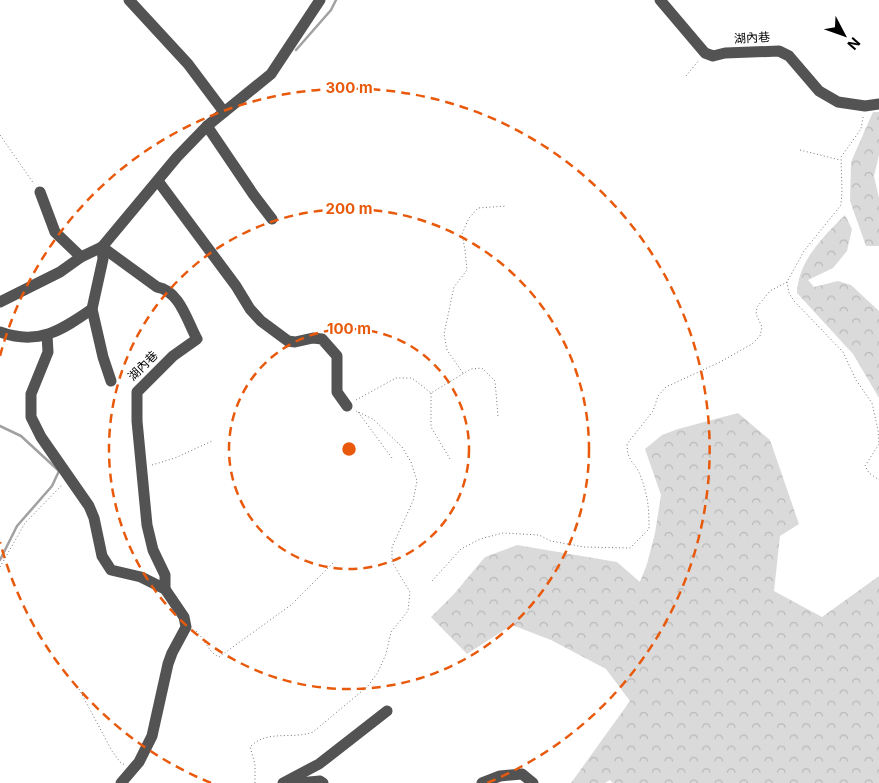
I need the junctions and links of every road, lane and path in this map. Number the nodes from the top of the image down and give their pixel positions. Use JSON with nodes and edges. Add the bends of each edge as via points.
{"nodes":[{"id":1,"x":129,"y":0,"type":"edge"},
{"id":2,"x":320,"y":0,"type":"edge"},
{"id":3,"x":660,"y":0,"type":"edge"},
{"id":4,"x":705,"y":53,"type":"junction"},
{"id":5,"x":686,"y":76,"type":"dead end"},
{"id":6,"x":879,"y":104,"type":"edge"},
{"id":7,"x":865,"y":106,"type":"junction"},
{"id":8,"x":224,"y":112,"type":"junction"},
{"id":9,"x":207,"y":126,"type":"junction"},
{"id":10,"x":0,"y":135,"type":"edge"},
{"id":11,"x":800,"y":150,"type":"dead end"},
{"id":12,"x":841,"y":160,"type":"junction"},
{"id":13,"x":158,"y":181,"type":"junction"},
{"id":14,"x":40,"y":192,"type":"joint"},
{"id":15,"x":506,"y":206,"type":"dead end"},
{"id":16,"x":272,"y":219,"type":"dead end"},
{"id":17,"x":102,"y":247,"type":"junction"},
{"id":18,"x":81,"y":257,"type":"junction"},
{"id":19,"x":787,"y":282,"type":"junction"},
{"id":20,"x":0,"y":302,"type":"edge"},
{"id":21,"x":92,"y":309,"type":"junction"},
{"id":22,"x":0,"y":332,"type":"edge"},
{"id":23,"x":47,"y":335,"type":"junction"},
{"id":24,"x":463,"y":373,"type":"junction"},
{"id":25,"x":111,"y":381,"type":"dead end"},
{"id":26,"x":431,"y":393,"type":"junction"},
{"id":27,"x":352,"y":408,"type":"junction"},
{"id":28,"x":498,"y":416,"type":"dead end"},
{"id":29,"x":212,"y":441,"type":"dead end"},
{"id":30,"x":392,"y":458,"type":"dead end"},
{"id":31,"x":450,"y":459,"type":"dead end"},
{"id":32,"x":142,"y":468,"type":"junction"},
{"id":33,"x":68,"y":478,"type":"junction"},
{"id":34,"x":879,"y":480,"type":"edge"},
{"id":35,"x":0,"y":558,"type":"edge"},
{"id":36,"x":4,"y":560,"type":"junction"},
{"id":37,"x":333,"y":563,"type":"dead end"},
{"id":38,"x":0,"y":567,"type":"edge"},
{"id":39,"x":432,"y":581,"type":"dead end"},
{"id":40,"x":165,"y":589,"type":"junction"},
{"id":41,"x":196,"y":630,"type":"dead end"},
{"id":42,"x":79,"y":689,"type":"dead end"},
{"id":43,"x":387,"y":711,"type":"dead end"},
{"id":44,"x":133,"y":770,"type":"junction"},
{"id":45,"x":121,"y":783,"type":"edge"},
{"id":46,"x":254,"y":783,"type":"edge"},
{"id":47,"x":283,"y":783,"type":"edge"},
{"id":48,"x":299,"y":783,"type":"edge"},
{"id":49,"x":323,"y":783,"type":"edge"},
{"id":50,"x":482,"y":783,"type":"edge"},
{"id":51,"x":533,"y":783,"type":"edge"}],
"edges":[{"from":1,"to":8,"type":"street","via":[[188,64]]},
{"from":2,"to":8,"type":"street","via":[[271,74]]},
{"from":3,"to":4,"type":"street"},
{"from":4,"to":5,"type":"path"},
{"from":4,"to":7,"type":"street","name":"湖內巷","via":[[713,56],[779,50],[789,56],[819,91],[838,102]]},
{"from":6,"to":7,"type":"street","name":"湖內巷"},
{"from":7,"to":12,"type":"path","via":[[861,129]]},
{"from":8,"to":9,"type":"street"},
{"from":9,"to":13,"type":"street"},
{"from":9,"to":16,"type":"street"},
{"from":10,"to":14,"type":"path"},
{"from":11,"to":12,"type":"path"},
{"from":12,"to":19,"type":"path","via":[[841,205],[804,252]]},
{"from":13,"to":17,"type":"street"},
{"from":13,"to":27,"type":"street","via":[[261,321],[288,341],[322,339],[337,356],[337,392]]},
{"from":14,"to":18,"type":"street","via":[[55,232]]},
{"from":15,"to":24,"type":"path","via":[[478,208],[462,234],[467,270],[454,287],[444,334],[447,350]]},
{"from":17,"to":18,"type":"street"},
{"from":17,"to":21,"type":"street","via":[[103,258]]},
{"from":17,"to":32,"type":"street","name":"湖內巷","via":[[178,300],[196,340],[173,356],[136,392]]},
{"from":18,"to":20,"type":"street","via":[[60,272]]},
{"from":19,"to":34,"type":"path","via":[[794,300],[843,352],[856,380],[872,402],[879,444],[865,466]]},
{"from":19,"to":39,"type":"path","via":[[770,291],[757,307],[756,314],[762,327],[760,336],[720,362],[666,387],[658,396],[653,411],[627,444],[629,461],[640,473],[649,509],[649,528],[630,548],[584,548],[539,535],[503,533],[460,548]]},
{"from":21,"to":23,"type":"street","via":[[65,328]]},
{"from":21,"to":25,"type":"street"},
{"from":22,"to":23,"type":"street","via":[[29,338]]},
{"from":23,"to":33,"type":"street","name":"湖內巷","via":[[48,352],[31,394],[31,417]]},
{"from":24,"to":26,"type":"path"},
{"from":24,"to":28,"type":"path","via":[[482,368],[495,381]]},
{"from":26,"to":27,"type":"path","via":[[412,378],[396,378]]},
{"from":26,"to":31,"type":"path","via":[[431,427]]},
{"from":27,"to":30,"type":"path"},
{"from":27,"to":46,"type":"path","via":[[373,419],[402,447],[417,481],[413,501],[392,548],[392,562],[410,592],[408,611],[391,632],[386,654],[368,686],[324,724],[305,735],[274,736],[256,741],[250,747],[255,764]]},
{"from":29,"to":32,"type":"path","via":[[175,458]]},
{"from":32,"to":40,"type":"street","name":"湖內巷","via":[[147,525],[153,550],[165,575]]},
{"from":33,"to":36,"type":"path","via":[[25,523]]},
{"from":33,"to":40,"type":"street","name":"湖內巷","via":[[90,506],[102,556],[111,570],[141,577]]},
{"from":35,"to":36,"type":"path"},
{"from":36,"to":38,"type":"path"},
{"from":37,"to":41,"type":"path","via":[[291,605],[219,657],[212,654]]},
{"from":40,"to":44,"type":"street","name":"湖內巷","via":[[184,617],[186,627],[168,664],[152,736]]},
{"from":42,"to":44,"type":"path","via":[[112,751],[120,762]]},
{"from":43,"to":47,"type":"street","via":[[319,764]]},
{"from":44,"to":45,"type":"street","name":"湖內巷"},
{"from":48,"to":49,"type":"street"},
{"from":50,"to":51,"type":"street","via":[[500,776],[522,774]]}]}
